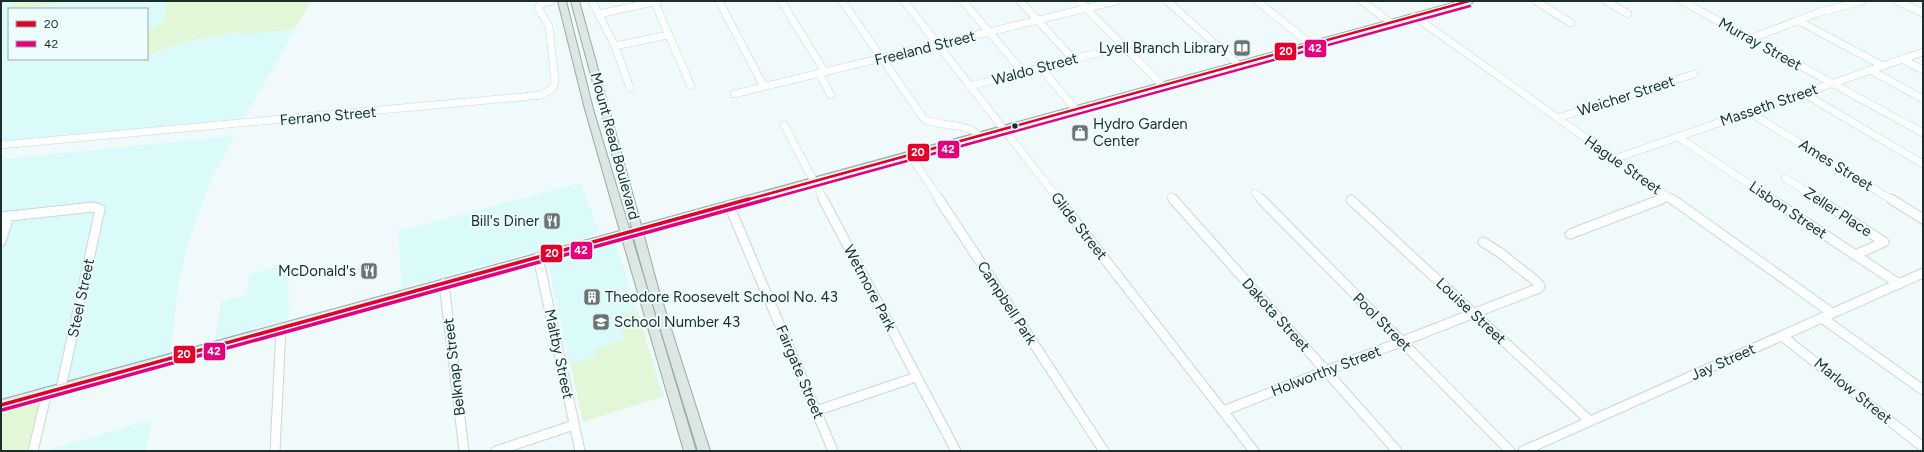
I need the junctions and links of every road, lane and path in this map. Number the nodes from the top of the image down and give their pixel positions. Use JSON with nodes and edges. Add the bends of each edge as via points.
{"nodes":[{"id":1,"x":551,"y":1,"type":"edge"},
{"id":2,"x":562,"y":1,"type":"edge"},
{"id":3,"x":570,"y":1,"type":"edge"},
{"id":4,"x":592,"y":1,"type":"edge"},
{"id":5,"x":655,"y":1,"type":"edge"},
{"id":6,"x":719,"y":1,"type":"edge"},
{"id":7,"x":780,"y":1,"type":"edge"},
{"id":8,"x":842,"y":1,"type":"edge"},
{"id":9,"x":904,"y":1,"type":"edge"},
{"id":10,"x":963,"y":1,"type":"edge"},
{"id":11,"x":1020,"y":1,"type":"edge"},
{"id":12,"x":1079,"y":1,"type":"edge"},
{"id":13,"x":1116,"y":1,"type":"edge"},
{"id":14,"x":1168,"y":1,"type":"edge"},
{"id":15,"x":1257,"y":1,"type":"edge"},
{"id":16,"x":1362,"y":1,"type":"edge"},
{"id":17,"x":1469,"y":1,"type":"edge"},
{"id":18,"x":1536,"y":1,"type":"edge"},
{"id":19,"x":1606,"y":1,"type":"edge"},
{"id":20,"x":1862,"y":1,"type":"edge"},
{"id":21,"x":1897,"y":1,"type":"edge"},
{"id":22,"x":1686,"y":2,"type":"edge"},
{"id":23,"x":576,"y":4,"type":"edge"},
{"id":24,"x":1086,"y":8,"type":"junction"},
{"id":25,"x":1923,"y":13,"type":"edge"},
{"id":26,"x":599,"y":14,"type":"junction"},
{"id":27,"x":1628,"y":14,"type":"dead end"},
{"id":28,"x":1414,"y":16,"type":"junction"},
{"id":29,"x":1038,"y":20,"type":"junction"},
{"id":30,"x":1797,"y":20,"type":"junction"},
{"id":31,"x":1391,"y":22,"type":"junction"},
{"id":32,"x":1571,"y":23,"type":"dead end"},
{"id":33,"x":989,"y":32,"type":"junction"},
{"id":34,"x":668,"y":35,"type":"junction"},
{"id":35,"x":1750,"y":39,"type":"junction"},
{"id":36,"x":938,"y":44,"type":"junction"},
{"id":37,"x":1312,"y":45,"type":"junction"},
{"id":38,"x":615,"y":46,"type":"junction"},
{"id":39,"x":1124,"y":46,"type":"junction"},
{"id":40,"x":1923,"y":52,"type":"edge"},
{"id":41,"x":881,"y":58,"type":"junction"},
{"id":42,"x":1073,"y":59,"type":"junction"},
{"id":43,"x":1902,"y":59,"type":"junction"},
{"id":44,"x":1239,"y":65,"type":"junction"},
{"id":45,"x":1883,"y":66,"type":"junction"},
{"id":46,"x":1040,"y":67,"type":"junction"},
{"id":47,"x":1870,"y":70,"type":"junction"},
{"id":48,"x":1923,"y":70,"type":"edge"},
{"id":49,"x":1023,"y":72,"type":"junction"},
{"id":50,"x":822,"y":73,"type":"junction"},
{"id":51,"x":1694,"y":74,"type":"dead end"},
{"id":52,"x":1831,"y":84,"type":"junction"},
{"id":53,"x":691,"y":86,"type":"dead end"},
{"id":54,"x":970,"y":86,"type":"junction"},
{"id":55,"x":1164,"y":86,"type":"junction"},
{"id":56,"x":764,"y":87,"type":"junction"},
{"id":57,"x":630,"y":88,"type":"dead end"},
{"id":58,"x":1803,"y":93,"type":"junction"},
{"id":59,"x":734,"y":94,"type":"dead end"},
{"id":60,"x":831,"y":94,"type":"dead end"},
{"id":61,"x":1923,"y":99,"type":"edge"},
{"id":62,"x":1076,"y":110,"type":"junction"},
{"id":63,"x":1749,"y":112,"type":"junction"},
{"id":64,"x":1558,"y":118,"type":"junction"},
{"id":65,"x":784,"y":125,"type":"dead end"},
{"id":66,"x":1004,"y":129,"type":"junction"},
{"id":67,"x":1923,"y":133,"type":"edge"},
{"id":68,"x":980,"y":136,"type":"junction"},
{"id":69,"x":1678,"y":137,"type":"junction"},
{"id":70,"x":1,"y":146,"type":"edge"},
{"id":71,"x":910,"y":155,"type":"junction"},
{"id":72,"x":1614,"y":159,"type":"junction"},
{"id":73,"x":1923,"y":164,"type":"edge"},
{"id":74,"x":1786,"y":178,"type":"dead end"},
{"id":75,"x":814,"y":182,"type":"junction"},
{"id":76,"x":1255,"y":192,"type":"dead end"},
{"id":77,"x":1171,"y":197,"type":"dead end"},
{"id":78,"x":1668,"y":197,"type":"junction"},
{"id":79,"x":1351,"y":200,"type":"dead end"},
{"id":80,"x":729,"y":205,"type":"junction"},
{"id":81,"x":5,"y":216,"type":"edge"},
{"id":82,"x":1923,"y":219,"type":"edge"},
{"id":83,"x":637,"y":230,"type":"junction"},
{"id":84,"x":625,"y":234,"type":"junction"},
{"id":85,"x":1570,"y":234,"type":"dead end"},
{"id":86,"x":1,"y":241,"type":"edge"},
{"id":87,"x":1483,"y":242,"type":"dead end"},
{"id":88,"x":1855,"y":255,"type":"junction"},
{"id":89,"x":538,"y":257,"type":"junction"},
{"id":90,"x":1923,"y":273,"type":"edge"},
{"id":91,"x":444,"y":283,"type":"junction"},
{"id":92,"x":1899,"y":284,"type":"junction"},
{"id":93,"x":1832,"y":313,"type":"junction"},
{"id":94,"x":1474,"y":314,"type":"junction"},
{"id":95,"x":1822,"y":318,"type":"junction"},
{"id":96,"x":281,"y":328,"type":"junction"},
{"id":97,"x":1782,"y":336,"type":"junction"},
{"id":98,"x":1402,"y":342,"type":"junction"},
{"id":99,"x":1326,"y":371,"type":"junction"},
{"id":100,"x":916,"y":376,"type":"junction"},
{"id":101,"x":61,"y":388,"type":"junction"},
{"id":102,"x":1923,"y":390,"type":"edge"},
{"id":103,"x":47,"y":392,"type":"junction"},
{"id":104,"x":1,"y":405,"type":"edge"},
{"id":105,"x":816,"y":411,"type":"junction"},
{"id":106,"x":1223,"y":411,"type":"junction"},
{"id":107,"x":1590,"y":421,"type":"junction"},
{"id":108,"x":574,"y":425,"type":"junction"},
{"id":109,"x":1923,"y":447,"type":"edge"},
{"id":110,"x":33,"y":451,"type":"edge"},
{"id":111,"x":275,"y":451,"type":"edge"},
{"id":112,"x":464,"y":451,"type":"edge"},
{"id":113,"x":496,"y":451,"type":"edge"},
{"id":114,"x":580,"y":451,"type":"edge"},
{"id":115,"x":690,"y":451,"type":"edge"},
{"id":116,"x":704,"y":451,"type":"edge"},
{"id":117,"x":833,"y":451,"type":"edge"},
{"id":118,"x":956,"y":451,"type":"edge"},
{"id":119,"x":1104,"y":451,"type":"edge"},
{"id":120,"x":1254,"y":451,"type":"edge"},
{"id":121,"x":1397,"y":451,"type":"edge"},
{"id":122,"x":1510,"y":451,"type":"edge"},
{"id":123,"x":1523,"y":451,"type":"edge"}],
"edges":[{"from":1,"to":70,"type":"street","name":"Ferrano Street","via":[[538,8],[549,26],[555,81],[553,88],[542,95]]},
{"from":2,"to":84,"type":"main road","name":"Mount Read Boulevard","via":[[589,109]]},
{"from":3,"to":23,"type":"main road"},
{"from":4,"to":26,"type":"street","name":"Mount Read Boulevard"},
{"from":5,"to":26,"type":"street"},
{"from":5,"to":34,"type":"street"},
{"from":6,"to":56,"type":"street"},
{"from":7,"to":50,"type":"street"},
{"from":8,"to":41,"type":"street"},
{"from":9,"to":36,"type":"street","name":"Glide Street"},
{"from":10,"to":33,"type":"street"},
{"from":11,"to":29,"type":"street"},
{"from":12,"to":24,"type":"street"},
{"from":13,"to":24,"type":"street","name":"Freeland Street"},
{"from":14,"to":44,"type":"street"},
{"from":15,"to":37,"type":"street"},
{"from":16,"to":31,"type":"street"},
{"from":17,"to":28,"type":"main road"},
{"from":18,"to":32,"type":"street"},
{"from":19,"to":27,"type":"street"},
{"from":20,"to":30,"type":"street"},
{"from":21,"to":25,"type":"street"},
{"from":22,"to":35,"type":"street","name":"Murray Street"},
{"from":23,"to":83,"type":"main road","name":"Mount Read Boulevard"},
{"from":24,"to":29,"type":"street","name":"Freeland Street"},
{"from":24,"to":39,"type":"street"},
{"from":26,"to":38,"type":"street","name":"Mount Read Boulevard"},
{"from":28,"to":31,"type":"main road"},
{"from":28,"to":64,"type":"street","name":"Hague Street"},
{"from":29,"to":33,"type":"street","name":"Freeland Street"},
{"from":29,"to":42,"type":"street"},
{"from":30,"to":35,"type":"street"},
{"from":30,"to":45,"type":"street"},
{"from":31,"to":37,"type":"main road"},
{"from":33,"to":36,"type":"street","name":"Freeland Street"},
{"from":33,"to":49,"type":"street"},
{"from":34,"to":38,"type":"street"},
{"from":34,"to":53,"type":"street"},
{"from":35,"to":52,"type":"street","name":"Murray Street"},
{"from":36,"to":41,"type":"street","name":"Freeland Street"},
{"from":36,"to":54,"type":"street","name":"Glide Street"},
{"from":37,"to":44,"type":"main road"},
{"from":38,"to":57,"type":"street","name":"Mount Read Boulevard"},
{"from":39,"to":42,"type":"street","name":"Waldo Street"},
{"from":39,"to":55,"type":"street"},
{"from":40,"to":43,"type":"street","name":"Masseth Street"},
{"from":41,"to":50,"type":"street","name":"Freeland Street"},
{"from":41,"to":68,"type":"street","via":[[924,118],[934,123],[972,129]]},
{"from":42,"to":46,"type":"street","name":"Waldo Street"},
{"from":43,"to":45,"type":"street","name":"Masseth Street"},
{"from":43,"to":48,"type":"street"},
{"from":44,"to":55,"type":"main road"},
{"from":45,"to":47,"type":"street","name":"Masseth Street"},
{"from":46,"to":49,"type":"street","name":"Waldo Street"},
{"from":46,"to":62,"type":"street"},
{"from":47,"to":52,"type":"street","name":"Masseth Street"},
{"from":47,"to":61,"type":"street"},
{"from":49,"to":54,"type":"street","name":"Waldo Street"},
{"from":50,"to":56,"type":"street","name":"Freeland Street"},
{"from":50,"to":60,"type":"street"},
{"from":51,"to":64,"type":"street","name":"Weicher Street"},
{"from":52,"to":58,"type":"street","name":"Masseth Street"},
{"from":52,"to":67,"type":"street","name":"Murray Street"},
{"from":54,"to":66,"type":"street","name":"Glide Street"},
{"from":55,"to":62,"type":"main road"},
{"from":56,"to":59,"type":"street","name":"Freeland Street"},
{"from":58,"to":63,"type":"street","name":"Masseth Street"},
{"from":58,"to":73,"type":"street"},
{"from":62,"to":66,"type":"main road"},
{"from":63,"to":69,"type":"street","name":"Masseth Street"},
{"from":63,"to":82,"type":"street","name":"Ames Street"},
{"from":64,"to":72,"type":"street","name":"Hague Street"},
{"from":65,"to":75,"type":"street","name":"Wetmore Park"},
{"from":66,"to":68,"type":"main road"},
{"from":66,"to":106,"type":"street","name":"Glide Street"},
{"from":68,"to":71,"type":"main road"},
{"from":69,"to":72,"type":"street","name":"Masseth Street"},
{"from":69,"to":88,"type":"street","name":"Lisbon Street"},
{"from":71,"to":75,"type":"main road"},
{"from":71,"to":119,"type":"street","name":"Campbell Park"},
{"from":72,"to":78,"type":"street","name":"Hague Street"},
{"from":74,"to":88,"type":"street","name":"Zeller Place","via":[[1884,242]]},
{"from":75,"to":80,"type":"main road"},
{"from":75,"to":100,"type":"street","name":"Wetmore Park"},
{"from":76,"to":98,"type":"street","name":"Pool Street"},
{"from":77,"to":99,"type":"street","name":"Dakota Street"},
{"from":78,"to":85,"type":"street"},
{"from":78,"to":93,"type":"street","name":"Hague Street"},
{"from":79,"to":94,"type":"street","name":"Louise Street"},
{"from":80,"to":83,"type":"main road"},
{"from":80,"to":105,"type":"street","name":"Fairgate Street"},
{"from":81,"to":86,"type":"street"},
{"from":81,"to":101,"type":"street","name":"Steel Street","via":[[98,208],[100,210]]},
{"from":83,"to":84,"type":"main road"},
{"from":83,"to":116,"type":"main road","name":"Mount Read Boulevard","via":[[655,297]]},
{"from":84,"to":89,"type":"main road"},
{"from":84,"to":115,"type":"main road","name":"Mount Read Boulevard"},
{"from":87,"to":94,"type":"street","name":"Holworthy Street","via":[[1502,254],[1540,287]]},
{"from":88,"to":92,"type":"street","name":"Lisbon Street"},
{"from":89,"to":91,"type":"main road"},
{"from":89,"to":108,"type":"street","name":"Maltby Street"},
{"from":90,"to":92,"type":"street","name":"Jay Street"},
{"from":91,"to":96,"type":"main road"},
{"from":91,"to":112,"type":"street","name":"Belknap Street"},
{"from":92,"to":93,"type":"street","name":"Jay Street"},
{"from":93,"to":95,"type":"street","name":"Jay Street"},
{"from":94,"to":98,"type":"street","name":"Holworthy Street"},
{"from":94,"to":107,"type":"street","name":"Louise Street"},
{"from":95,"to":97,"type":"street","name":"Jay Street"},
{"from":95,"to":102,"type":"street"},
{"from":96,"to":101,"type":"main road"},
{"from":96,"to":111,"type":"street"},
{"from":97,"to":107,"type":"street","name":"Jay Street"},
{"from":97,"to":109,"type":"street","name":"Marlow Street"},
{"from":98,"to":99,"type":"street","name":"Holworthy Street"},
{"from":98,"to":122,"type":"street","name":"Pool Street"},
{"from":99,"to":106,"type":"street","name":"Holworthy Street"},
{"from":99,"to":121,"type":"street","name":"Dakota Street"},
{"from":100,"to":105,"type":"street"},
{"from":100,"to":118,"type":"street","name":"Wetmore Park"},
{"from":101,"to":103,"type":"main road"},
{"from":103,"to":104,"type":"main road"},
{"from":103,"to":110,"type":"street"},
{"from":105,"to":117,"type":"street","name":"Fairgate Street"},
{"from":106,"to":120,"type":"street","name":"Glide Street"},
{"from":107,"to":123,"type":"street","name":"Jay Street"},
{"from":108,"to":113,"type":"street"},
{"from":108,"to":114,"type":"street","name":"Maltby Street"}]}
